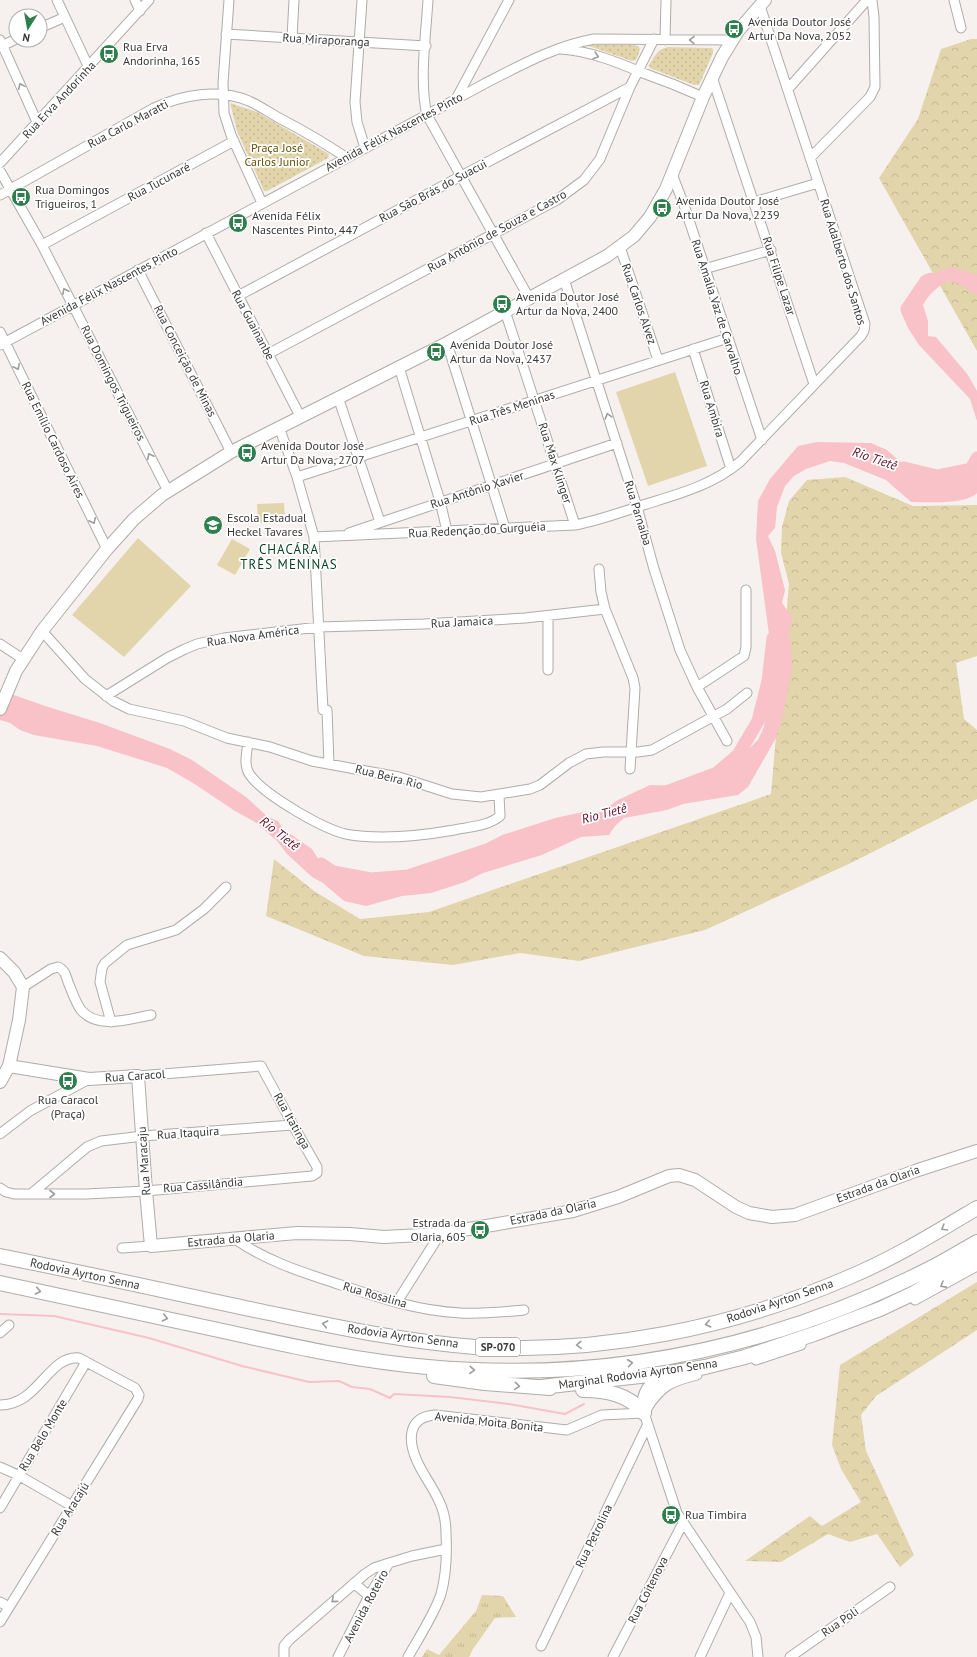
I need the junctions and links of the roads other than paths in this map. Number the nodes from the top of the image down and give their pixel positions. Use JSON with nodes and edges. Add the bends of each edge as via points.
{"nodes":[{"id":1,"x":57,"y":0,"type":"edge"},
{"id":2,"x":135,"y":0,"type":"edge"},
{"id":3,"x":150,"y":0,"type":"edge"},
{"id":4,"x":229,"y":0,"type":"edge"},
{"id":5,"x":294,"y":0,"type":"edge"},
{"id":6,"x":362,"y":0,"type":"edge"},
{"id":7,"x":428,"y":0,"type":"edge"},
{"id":8,"x":509,"y":0,"type":"edge"},
{"id":9,"x":666,"y":0,"type":"edge"},
{"id":10,"x":867,"y":0,"type":"edge"},
{"id":11,"x":872,"y":0,"type":"edge"},
{"id":12,"x":954,"y":0,"type":"edge"},
{"id":13,"x":762,"y":3,"type":"edge"},
{"id":14,"x":140,"y":11,"type":"junction"},
{"id":15,"x":65,"y":17,"type":"junction"},
{"id":16,"x":48,"y":24,"type":"edge"},
{"id":17,"x":961,"y":28,"type":"dead end"},
{"id":18,"x":226,"y":34,"type":"junction"},
{"id":19,"x":292,"y":38,"type":"junction"},
{"id":20,"x":654,"y":39,"type":"junction"},
{"id":21,"x":665,"y":40,"type":"junction"},
{"id":22,"x":731,"y":40,"type":"junction"},
{"id":23,"x":360,"y":42,"type":"junction"},
{"id":24,"x":1,"y":44,"type":"edge"},
{"id":25,"x":426,"y":46,"type":"junction"},
{"id":26,"x":558,"y":49,"type":"junction"},
{"id":27,"x":89,"y":68,"type":"junction"},
{"id":28,"x":637,"y":70,"type":"junction"},
{"id":29,"x":712,"y":77,"type":"junction"},
{"id":30,"x":630,"y":87,"type":"junction"},
{"id":31,"x":788,"y":89,"type":"junction"},
{"id":32,"x":223,"y":95,"type":"junction"},
{"id":33,"x":703,"y":97,"type":"junction"},
{"id":34,"x":456,"y":100,"type":"junction"},
{"id":35,"x":427,"y":115,"type":"junction"},
{"id":36,"x":37,"y":122,"type":"junction"},
{"id":37,"x":234,"y":141,"type":"junction"},
{"id":38,"x":365,"y":148,"type":"junction"},
{"id":39,"x":347,"y":158,"type":"junction"},
{"id":40,"x":810,"y":158,"type":"junction"},
{"id":41,"x":0,"y":163,"type":"edge"},
{"id":42,"x":0,"y":171,"type":"edge"},
{"id":43,"x":672,"y":174,"type":"junction"},
{"id":44,"x":461,"y":176,"type":"junction"},
{"id":45,"x":818,"y":183,"type":"junction"},
{"id":46,"x":10,"y":189,"type":"junction"},
{"id":47,"x":0,"y":195,"type":"edge"},
{"id":48,"x":754,"y":202,"type":"junction"},
{"id":49,"x":262,"y":203,"type":"junction"},
{"id":50,"x":206,"y":233,"type":"junction"},
{"id":51,"x":493,"y":234,"type":"junction"},
{"id":52,"x":42,"y":245,"type":"junction"},
{"id":53,"x":620,"y":247,"type":"junction"},
{"id":54,"x":770,"y":250,"type":"junction"},
{"id":55,"x":704,"y":269,"type":"junction"},
{"id":56,"x":138,"y":270,"type":"junction"},
{"id":57,"x":564,"y":279,"type":"junction"},
{"id":58,"x":238,"y":296,"type":"junction"},
{"id":59,"x":529,"y":298,"type":"junction"},
{"id":60,"x":73,"y":305,"type":"junction"},
{"id":61,"x":506,"y":311,"type":"junction"},
{"id":62,"x":0,"y":332,"type":"edge"},
{"id":63,"x":728,"y":338,"type":"junction"},
{"id":64,"x":3,"y":343,"type":"edge"},
{"id":65,"x":447,"y":343,"type":"junction"},
{"id":66,"x":693,"y":349,"type":"junction"},
{"id":67,"x":268,"y":354,"type":"junction"},
{"id":68,"x":658,"y":360,"type":"junction"},
{"id":69,"x":399,"y":367,"type":"junction"},
{"id":70,"x":596,"y":380,"type":"junction"},
{"id":71,"x":814,"y":384,"type":"junction"},
{"id":72,"x":338,"y":397,"type":"junction"},
{"id":73,"x":535,"y":401,"type":"junction"},
{"id":74,"x":300,"y":416,"type":"junction"},
{"id":75,"x":472,"y":421,"type":"junction"},
{"id":76,"x":279,"y":427,"type":"junction"},
{"id":77,"x":421,"y":437,"type":"junction"},
{"id":78,"x":762,"y":440,"type":"junction"},
{"id":79,"x":617,"y":443,"type":"junction"},
{"id":80,"x":231,"y":452,"type":"junction"},
{"id":81,"x":358,"y":458,"type":"junction"},
{"id":82,"x":556,"y":464,"type":"junction"},
{"id":83,"x":732,"y":469,"type":"junction"},
{"id":84,"x":297,"y":477,"type":"junction"},
{"id":85,"x":492,"y":485,"type":"junction"},
{"id":86,"x":168,"y":491,"type":"junction"},
{"id":87,"x":440,"y":502,"type":"junction"},
{"id":88,"x":637,"y":507,"type":"junction"},
{"id":89,"x":380,"y":522,"type":"junction"},
{"id":90,"x":575,"y":525,"type":"junction"},
{"id":91,"x":505,"y":528,"type":"junction"},
{"id":92,"x":446,"y":531,"type":"junction"},
{"id":93,"x":338,"y":536,"type":"junction"},
{"id":94,"x":314,"y":537,"type":"junction"},
{"id":95,"x":107,"y":549,"type":"junction"},
{"id":96,"x":599,"y":569,"type":"dead end"},
{"id":97,"x":746,"y":590,"type":"dead end"},
{"id":98,"x":605,"y":609,"type":"junction"},
{"id":99,"x":548,"y":616,"type":"junction"},
{"id":100,"x":318,"y":627,"type":"junction"},
{"id":101,"x":42,"y":631,"type":"junction"},
{"id":102,"x":0,"y":644,"type":"edge"},
{"id":103,"x":23,"y":659,"type":"junction"},
{"id":104,"x":548,"y":670,"type":"dead end"},
{"id":105,"x":697,"y":688,"type":"junction"},
{"id":106,"x":747,"y":693,"type":"dead end"},
{"id":107,"x":106,"y":696,"type":"junction"},
{"id":108,"x":0,"y":709,"type":"edge"},
{"id":109,"x":713,"y":717,"type":"junction"},
{"id":110,"x":727,"y":741,"type":"dead end"},
{"id":111,"x":248,"y":742,"type":"junction"},
{"id":112,"x":631,"y":752,"type":"junction"},
{"id":113,"x":329,"y":764,"type":"junction"},
{"id":114,"x":630,"y":769,"type":"dead end"},
{"id":115,"x":499,"y":795,"type":"junction"},
{"id":116,"x":226,"y":887,"type":"dead end"},
{"id":117,"x":0,"y":958,"type":"edge"},
{"id":118,"x":23,"y":987,"type":"junction"},
{"id":119,"x":151,"y":1015,"type":"dead end"},
{"id":120,"x":111,"y":1022,"type":"junction"},
{"id":121,"x":9,"y":1066,"type":"junction"},
{"id":122,"x":261,"y":1066,"type":"joint"},
{"id":123,"x":138,"y":1076,"type":"junction"},
{"id":124,"x":89,"y":1079,"type":"junction"},
{"id":125,"x":0,"y":1082,"type":"edge"},
{"id":126,"x":293,"y":1126,"type":"junction"},
{"id":127,"x":0,"y":1134,"type":"edge"},
{"id":128,"x":143,"y":1136,"type":"junction"},
{"id":129,"x":977,"y":1151,"type":"edge"},
{"id":130,"x":312,"y":1176,"type":"joint"},
{"id":131,"x":0,"y":1188,"type":"edge"},
{"id":132,"x":146,"y":1191,"type":"junction"},
{"id":133,"x":30,"y":1194,"type":"junction"},
{"id":134,"x":977,"y":1208,"type":"edge"},
{"id":135,"x":440,"y":1234,"type":"junction"},
{"id":136,"x":236,"y":1239,"type":"junction"},
{"id":137,"x":977,"y":1242,"type":"edge"},
{"id":138,"x":151,"y":1246,"type":"junction"},
{"id":139,"x":122,"y":1248,"type":"dead end"},
{"id":140,"x":0,"y":1256,"type":"edge"},
{"id":141,"x":977,"y":1256,"type":"edge"},
{"id":142,"x":977,"y":1266,"type":"edge"},
{"id":143,"x":0,"y":1283,"type":"edge"},
{"id":144,"x":397,"y":1302,"type":"junction"},
{"id":145,"x":524,"y":1310,"type":"dead end"},
{"id":146,"x":9,"y":1325,"type":"dead end"},
{"id":147,"x":0,"y":1332,"type":"edge"},
{"id":148,"x":369,"y":1360,"type":"junction"},
{"id":149,"x":86,"y":1362,"type":"junction"},
{"id":150,"x":676,"y":1372,"type":"junction"},
{"id":151,"x":541,"y":1387,"type":"junction"},
{"id":152,"x":0,"y":1405,"type":"edge"},
{"id":153,"x":646,"y":1420,"type":"junction"},
{"id":154,"x":0,"y":1467,"type":"edge"},
{"id":155,"x":18,"y":1475,"type":"junction"},
{"id":156,"x":72,"y":1506,"type":"junction"},
{"id":157,"x":0,"y":1508,"type":"edge"},
{"id":158,"x":683,"y":1523,"type":"junction"},
{"id":159,"x":446,"y":1550,"type":"junction"},
{"id":160,"x":389,"y":1563,"type":"junction"},
{"id":161,"x":354,"y":1583,"type":"junction"},
{"id":162,"x":890,"y":1587,"type":"dead end"},
{"id":163,"x":730,"y":1593,"type":"junction"},
{"id":164,"x":369,"y":1596,"type":"junction"},
{"id":165,"x":0,"y":1602,"type":"edge"},
{"id":166,"x":9,"y":1607,"type":"junction"},
{"id":167,"x":0,"y":1622,"type":"edge"},
{"id":168,"x":541,"y":1646,"type":"dead end"},
{"id":169,"x":284,"y":1657,"type":"edge"},
{"id":170,"x":338,"y":1657,"type":"edge"},
{"id":171,"x":408,"y":1657,"type":"edge"},
{"id":172,"x":613,"y":1657,"type":"edge"},
{"id":173,"x":700,"y":1657,"type":"edge"},
{"id":174,"x":758,"y":1657,"type":"edge"},
{"id":175,"x":790,"y":1657,"type":"edge"}],
"edges":[{"from":1,"to":15,"type":"street"},
{"from":2,"to":14,"type":"street"},
{"from":3,"to":14,"type":"street","name":"Rua Erva Andorinha"},
{"from":4,"to":18,"type":"street"},
{"from":5,"to":19,"type":"street"},
{"from":6,"to":23,"type":"street"},
{"from":7,"to":25,"type":"street"},
{"from":8,"to":34,"type":"street"},
{"from":9,"to":21,"type":"street"},
{"from":10,"to":31,"type":"street"},
{"from":11,"to":40,"type":"street","via":[[875,87],[870,97]]},
{"from":12,"to":17,"type":"street"},
{"from":13,"to":22,"type":"main road"},
{"from":13,"to":31,"type":"street","name":"Rua Adalberto dos Santos"},
{"from":14,"to":27,"type":"street","name":"Rua Erva Andorinha"},
{"from":15,"to":16,"type":"street"},
{"from":15,"to":27,"type":"street"},
{"from":18,"to":19,"type":"street","name":"Rua Miraporanga"},
{"from":18,"to":32,"type":"street"},
{"from":19,"to":23,"type":"street","name":"Rua Miraporanga"},
{"from":20,"to":21,"type":"street","name":"Avenida Félix Nascentes Pinto"},
{"from":20,"to":26,"type":"street","name":"Avenida Félix Nascentes Pinto","via":[[594,39]]},
{"from":20,"to":28,"type":"street","name":"Rua Antônio de Souza e Castro"},
{"from":22,"to":21,"type":"street","name":"Avenida Félix Nascentes Pinto","one_way":true},
{"from":22,"to":29,"type":"main road"},
{"from":23,"to":25,"type":"street","name":"Rua Miraporanga"},
{"from":23,"to":38,"type":"street","via":[[355,102],[357,122]]},
{"from":36,"to":24,"type":"street","one_way":true},
{"from":25,"to":35,"type":"street","via":[[424,98]]},
{"from":26,"to":28,"type":"street","name":"Avenida Félix Nascentes Pinto","one_way":true,"via":[[582,52]]},
{"from":26,"to":34,"type":"street","name":"Avenida Félix Nascentes Pinto","via":[[522,64]]},
{"from":27,"to":36,"type":"street","name":"Rua Erva Andorinha"},
{"from":28,"to":30,"type":"street","name":"Rua Antônio de Souza e Castro"},
{"from":28,"to":33,"type":"street","name":"Avenida Félix Nascentes Pinto"},
{"from":29,"to":33,"type":"main road"},
{"from":29,"to":48,"type":"street","name":"Rua Filipe Lazar"},
{"from":30,"to":44,"type":"street","name":"Rua São Brás do Suacui"},
{"from":30,"to":51,"type":"street","name":"Rua Antônio de Souza e Castro","via":[[600,159],[584,180],[557,200]]},
{"from":31,"to":40,"type":"street","name":"Rua Adalberto dos Santos"},
{"from":32,"to":37,"type":"street","via":[[224,113]]},
{"from":32,"to":39,"type":"street","name":"Rua Carlo Maratti","via":[[248,101]]},
{"from":32,"to":46,"type":"street","name":"Rua Carlo Maratti","via":[[202,94],[168,101]]},
{"from":33,"to":43,"type":"main road"},
{"from":34,"to":35,"type":"street","name":"Avenida Félix Nascentes Pinto"},
{"from":35,"to":38,"type":"street","name":"Avenida Félix Nascentes Pinto"},
{"from":35,"to":44,"type":"street"},
{"from":36,"to":41,"type":"street","name":"Rua Erva Andorinha"},
{"from":37,"to":49,"type":"street"},
{"from":37,"to":52,"type":"street","name":"Rua Tucunaré"},
{"from":38,"to":39,"type":"street","name":"Avenida Félix Nascentes Pinto"},
{"from":39,"to":49,"type":"street","name":"Avenida Félix Nascentes Pinto"},
{"from":40,"to":45,"type":"street","name":"Rua Adalberto dos Santos"},
{"from":42,"to":46,"type":"street","name":"Rua Domingos Trigueiros"},
{"from":43,"to":53,"type":"main road","via":[[650,217],[634,236]]},
{"from":43,"to":55,"type":"street","name":"Rua Amalia Vaz de Carvalho"},
{"from":44,"to":51,"type":"street"},
{"from":44,"to":58,"type":"street","name":"Rua São Brás do Suacui"},
{"from":45,"to":48,"type":"street"},
{"from":45,"to":71,"type":"street","name":"Rua Adalberto dos Santos","via":[[865,328],[861,336]]},
{"from":46,"to":47,"type":"street","name":"Rua Carlo Maratti"},
{"from":46,"to":52,"type":"street","name":"Rua Domingos Trigueiros"},
{"from":48,"to":54,"type":"street","name":"Rua Filipe Lazar"},
{"from":49,"to":50,"type":"street","name":"Avenida Félix Nascentes Pinto"},
{"from":50,"to":56,"type":"street","name":"Avenida Félix Nascentes Pinto"},
{"from":50,"to":58,"type":"street","name":"Rua Guainanbe"},
{"from":51,"to":59,"type":"street"},
{"from":51,"to":67,"type":"street","name":"Rua Antônio de Souza e Castro"},
{"from":60,"to":52,"type":"street","name":"Rua Domingos Trigueiros","one_way":true},
{"from":53,"to":57,"type":"main road"},
{"from":53,"to":68,"type":"street","name":"Rua Carlos Alvez"},
{"from":54,"to":55,"type":"street"},
{"from":54,"to":71,"type":"street","name":"Rua Filipe Lazar"},
{"from":55,"to":63,"type":"street","name":"Rua Amalia Vaz de Carvalho"},
{"from":56,"to":60,"type":"street","name":"Avenida Félix Nascentes Pinto"},
{"from":56,"to":80,"type":"street","name":"Rua Conceição de Minas"},
{"from":57,"to":59,"type":"main road"},
{"from":57,"to":70,"type":"street","name":"Rua Parnaíba"},
{"from":58,"to":67,"type":"street","name":"Rua Guainanbe"},
{"from":59,"to":61,"type":"main road"},
{"from":60,"to":64,"type":"street","name":"Avenida Félix Nascentes Pinto"},
{"from":86,"to":60,"type":"street","name":"Rua Domingos Trigueiros","one_way":true},
{"from":61,"to":65,"type":"main road"},
{"from":61,"to":73,"type":"street","name":"Rua Max Klinger"},
{"from":62,"to":64,"type":"street","name":"Rua Emílio Cardoso Aires"},
{"from":63,"to":66,"type":"street","name":"Rua Três Meninas"},
{"from":63,"to":78,"type":"street","name":"Rua Amalia Vaz de Carvalho"},
{"from":64,"to":95,"type":"street","name":"Rua Emílio Cardoso Aires","one_way":true},
{"from":65,"to":69,"type":"main road"},
{"from":65,"to":75,"type":"street"},
{"from":66,"to":68,"type":"street","name":"Rua Três Meninas"},
{"from":66,"to":83,"type":"street","name":"Rua Ambira"},
{"from":67,"to":74,"type":"street","name":"Rua Guainanbe"},
{"from":68,"to":70,"type":"street","name":"Rua Três Meninas"},
{"from":69,"to":72,"type":"main road"},
{"from":69,"to":77,"type":"street"},
{"from":70,"to":73,"type":"street","name":"Rua Três Meninas"},
{"from":79,"to":70,"type":"street","name":"Rua Parnaíba","one_way":true},
{"from":71,"to":78,"type":"street","name":"Rua Adalberto dos Santos"},
{"from":72,"to":74,"type":"main road"},
{"from":72,"to":81,"type":"street"},
{"from":73,"to":75,"type":"street","name":"Rua Três Meninas"},
{"from":73,"to":82,"type":"street","name":"Rua Max Klinger"},
{"from":74,"to":76,"type":"main road"},
{"from":75,"to":77,"type":"street","name":"Rua Três Meninas"},
{"from":75,"to":85,"type":"street"},
{"from":76,"to":80,"type":"main road"},
{"from":76,"to":84,"type":"street"},
{"from":77,"to":81,"type":"street","name":"Rua Três Meninas"},
{"from":77,"to":87,"type":"street"},
{"from":78,"to":83,"type":"street","name":"Rua Adalberto dos Santos"},
{"from":79,"to":82,"type":"street","name":"Rua Antônio Xavier"},
{"from":79,"to":88,"type":"street","name":"Rua Parnaíba"},
{"from":80,"to":86,"type":"main road"},
{"from":81,"to":84,"type":"street","name":"Rua Três Meninas"},
{"from":81,"to":89,"type":"street"},
{"from":82,"to":85,"type":"street","name":"Rua Antônio Xavier"},
{"from":82,"to":90,"type":"street","name":"Rua Max Klinger"},
{"from":83,"to":88,"type":"street","name":"Rua Adalberto dos Santos","via":[[698,487]]},
{"from":84,"to":94,"type":"street"},
{"from":85,"to":87,"type":"street","name":"Rua Antônio Xavier"},
{"from":85,"to":91,"type":"street"},
{"from":86,"to":95,"type":"main road","via":[[138,515]]},
{"from":87,"to":89,"type":"street","name":"Rua Antônio Xavier"},
{"from":87,"to":92,"type":"street"},
{"from":88,"to":90,"type":"street","name":"Rua Redenção do Gurguéia"},
{"from":88,"to":105,"type":"street","name":"Rua Parnaíba","via":[[680,650]]},
{"from":89,"to":93,"type":"street","name":"Rua Antônio Xavier"},
{"from":90,"to":91,"type":"street","name":"Rua Redenção do Gurguéia"},
{"from":91,"to":92,"type":"street","name":"Rua Redenção do Gurguéia"},
{"from":92,"to":93,"type":"street","name":"Rua Redenção do Gurguéia"},
{"from":93,"to":94,"type":"street","name":"Rua Redenção do Gurguéia"},
{"from":94,"to":100,"type":"street"},
{"from":95,"to":101,"type":"main road"},
{"from":96,"to":98,"type":"street"},
{"from":97,"to":105,"type":"street","via":[[744,656]]},
{"from":98,"to":99,"type":"street","name":"Rua Jamaica"},
{"from":98,"to":112,"type":"street","via":[[633,678],[635,696]]},
{"from":99,"to":100,"type":"street","name":"Rua Jamaica","via":[[424,624]]},
{"from":99,"to":104,"type":"street"},
{"from":100,"to":107,"type":"street","name":"Rua Nova América","via":[[224,638],[197,644],[167,658]]},
{"from":100,"to":113,"type":"street"},
{"from":101,"to":103,"type":"main road"},
{"from":101,"to":107,"type":"street","name":"Rua Beira Rio","via":[[85,679]]},
{"from":102,"to":103,"type":"street"},
{"from":103,"to":108,"type":"main road"},
{"from":105,"to":109,"type":"street","name":"Rua Parnaíba"},
{"from":106,"to":109,"type":"street","name":"Rua Beira Rio"},
{"from":107,"to":111,"type":"street","name":"Rua Beira Rio","via":[[129,709],[184,721],[227,738]]},
{"from":109,"to":110,"type":"street","name":"Rua Parnaíba"},
{"from":109,"to":112,"type":"street","name":"Rua Beira Rio","via":[[657,748]]},
{"from":111,"to":113,"type":"street","name":"Rua Beira Rio"},
{"from":111,"to":115,"type":"street","via":[[247,768],[257,782],[286,804],[343,834],[408,836],[489,822],[501,815]]},
{"from":112,"to":114,"type":"street"},
{"from":112,"to":115,"type":"street","name":"Rua Beira Rio","via":[[586,754],[569,763],[540,785]]},
{"from":113,"to":115,"type":"street","name":"Rua Beira Rio","via":[[399,777],[467,797]]},
{"from":116,"to":120,"type":"street","via":[[204,909],[176,930],[127,944],[105,963],[100,982]]},
{"from":117,"to":118,"type":"main road","via":[[14,972]]},
{"from":118,"to":120,"type":"street","via":[[55,967],[61,968],[76,1003],[82,1010],[96,1020]]},
{"from":118,"to":121,"type":"main road"},
{"from":119,"to":120,"type":"street"},
{"from":121,"to":124,"type":"main road","name":"Rua Caracol"},
{"from":121,"to":125,"type":"main road"},
{"from":122,"to":123,"type":"street","name":"Rua Caracol"},
{"from":122,"to":126,"type":"street","name":"Rua Itatinga"},
{"from":123,"to":124,"type":"main road","name":"Rua Caracol"},
{"from":123,"to":128,"type":"main road","name":"Rua Maracaju"},
{"from":124,"to":127,"type":"street","via":[[30,1111]]},
{"from":126,"to":128,"type":"street","name":"Rua Itaquira"},
{"from":126,"to":130,"type":"street","name":"Rua Itatinga","via":[[317,1167],[317,1173]]},
{"from":128,"to":132,"type":"main road","name":"Rua Maracaju"},
{"from":128,"to":133,"type":"street","name":"Rua Itaquira","via":[[93,1143]]},
{"from":129,"to":135,"type":"main road","name":"Estrada da Olaria","via":[[795,1215],[762,1216],[749,1212],[736,1207],[695,1180],[679,1175],[669,1176],[618,1197],[573,1211]]},
{"from":130,"to":132,"type":"street","name":"Rua Cassilândia"},
{"from":131,"to":133,"type":"street","name":"Rua Cassilândia","via":[[14,1194]]},
{"from":133,"to":132,"type":"street","name":"Rua Cassilândia","one_way":true},
{"from":132,"to":138,"type":"main road","name":"Rua Maracaju"},
{"from":134,"to":140,"type":"highway","name":"Rodovia Ayrton Senna","number":"SP-070","one_way":true,"via":[[907,1249],[848,1278],[788,1302],[733,1319],[643,1337],[580,1345],[474,1347],[408,1339]]},
{"from":135,"to":136,"type":"main road","name":"Estrada da Olaria","via":[[397,1237],[297,1233]]},
{"from":135,"to":144,"type":"street"},
{"from":136,"to":138,"type":"main road","name":"Estrada da Olaria"},
{"from":136,"to":144,"type":"street","name":"Rua Rosalina","via":[[260,1255],[286,1266],[365,1294]]},
{"from":148,"to":137,"type":"highway","name":"Rodovia Ayrton Senna","number":"SP-070","one_way":true,"via":[[427,1367],[531,1371],[592,1368],[659,1360],[769,1334],[808,1321],[932,1268]]},
{"from":138,"to":139,"type":"street"},
{"from":141,"to":150,"type":"highway","name":"Marginal Rodovia Ayrton Senna","via":[[914,1293],[814,1334],[739,1359]]},
{"from":142,"to":153,"type":"street","name":"Marginal Rodovia Ayrton Senna","one_way":true,"via":[[884,1314],[825,1337],[741,1365],[677,1379],[662,1388],[651,1401]]},
{"from":143,"to":148,"type":"highway","name":"Rodovia Ayrton Senna","number":"SP-070","one_way":true},
{"from":144,"to":145,"type":"street","name":"Rua Rosalina","via":[[460,1313]]},
{"from":146,"to":147,"type":"street"},
{"from":148,"to":151,"type":"highway","one_way":true,"via":[[438,1377]]},
{"from":149,"to":152,"type":"street","via":[[74,1357],[66,1360],[56,1366],[19,1402]]},
{"from":149,"to":155,"type":"street","name":"Rua Belo Monte"},
{"from":149,"to":156,"type":"street","name":"Rua Aracajú","via":[[135,1388],[139,1395]]},
{"from":150,"to":151,"type":"highway","name":"Marginal Rodovia Ayrton Senna"},
{"from":150,"to":153,"type":"highway","via":[[652,1384],[646,1393],[643,1402]]},
{"from":151,"to":153,"type":"highway","via":[[610,1392],[628,1399],[637,1406]]},
{"from":153,"to":158,"type":"street","via":[[677,1513]]},
{"from":153,"to":159,"type":"street","name":"Avenida Moita Bonita","via":[[602,1415],[568,1430],[435,1415],[424,1417],[412,1428],[414,1452],[443,1511]]},
{"from":153,"to":168,"type":"street","name":"Rua Petrolina"},
{"from":154,"to":155,"type":"street"},
{"from":155,"to":156,"type":"street"},
{"from":155,"to":157,"type":"street","name":"Rua Belo Monte"},
{"from":156,"to":166,"type":"street","name":"Rua Aracajú"},
{"from":158,"to":163,"type":"street"},
{"from":158,"to":172,"type":"street","name":"Rua Coitenova"},
{"from":159,"to":160,"type":"street","name":"Avenida Roteiro"},
{"from":159,"to":171,"type":"street","name":"Avenida Moita Bonita","via":[[440,1595]]},
{"from":160,"to":161,"type":"street","via":[[374,1568]]},
{"from":160,"to":164,"type":"street","name":"Avenida Roteiro"},
{"from":161,"to":164,"type":"street"},
{"from":161,"to":169,"type":"street","one_way":true,"via":[[289,1640],[284,1646]]},
{"from":162,"to":175,"type":"street","name":"Rua Poli"},
{"from":163,"to":173,"type":"street"},
{"from":163,"to":174,"type":"street","via":[[750,1622],[756,1636]]},
{"from":164,"to":170,"type":"street","name":"Avenida Roteiro"},
{"from":165,"to":166,"type":"street"},
{"from":166,"to":167,"type":"street","name":"Rua Aracajú"}]}
